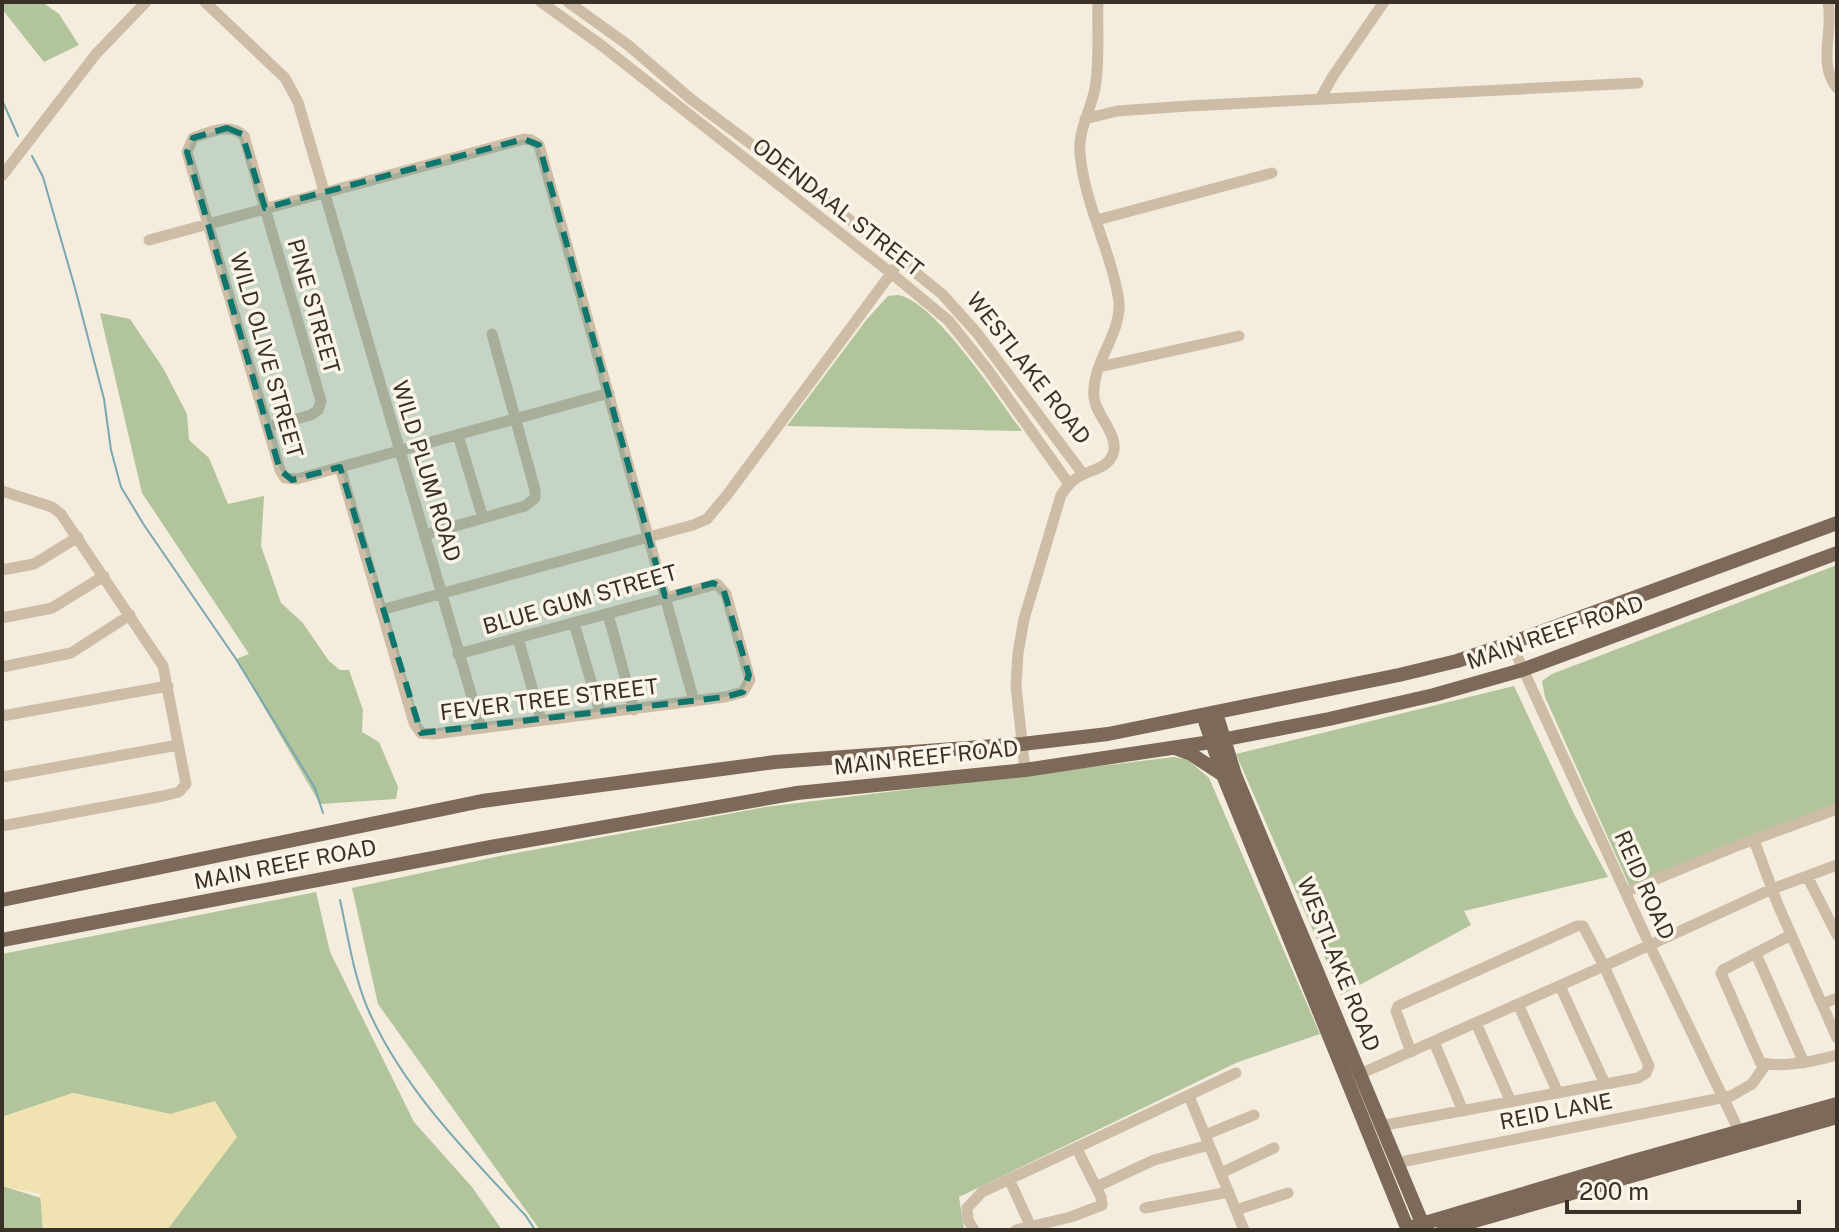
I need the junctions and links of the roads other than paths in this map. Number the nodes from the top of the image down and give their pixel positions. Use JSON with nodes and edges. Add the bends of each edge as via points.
{"nodes":[{"id":1,"x":146,"y":2,"type":"edge"},
{"id":2,"x":205,"y":2,"type":"edge"},
{"id":3,"x":541,"y":2,"type":"edge"},
{"id":4,"x":568,"y":2,"type":"edge"},
{"id":5,"x":1098,"y":2,"type":"edge"},
{"id":6,"x":1384,"y":2,"type":"edge"},
{"id":7,"x":1828,"y":2,"type":"edge"},
{"id":8,"x":1638,"y":83,"type":"dead end"},
{"id":9,"x":1837,"y":88,"type":"edge"},
{"id":10,"x":1320,"y":99,"type":"junction"},
{"id":11,"x":1085,"y":119,"type":"junction"},
{"id":12,"x":1272,"y":173,"type":"dead end"},
{"id":13,"x":4,"y":174,"type":"edge"},
{"id":14,"x":324,"y":192,"type":"junction"},
{"id":15,"x":265,"y":208,"type":"junction"},
{"id":16,"x":1097,"y":220,"type":"junction"},
{"id":17,"x":208,"y":224,"type":"junction"},
{"id":18,"x":149,"y":240,"type":"dead end"},
{"id":19,"x":900,"y":261,"type":"junction"},
{"id":20,"x":891,"y":273,"type":"junction"},
{"id":21,"x":492,"y":334,"type":"dead end"},
{"id":22,"x":1239,"y":336,"type":"dead end"},
{"id":23,"x":1099,"y":367,"type":"junction"},
{"id":24,"x":609,"y":393,"type":"junction"},
{"id":25,"x":516,"y":417,"type":"junction"},
{"id":26,"x":268,"y":427,"type":"junction"},
{"id":27,"x":458,"y":435,"type":"junction"},
{"id":28,"x":400,"y":451,"type":"junction"},
{"id":29,"x":340,"y":467,"type":"junction"},
{"id":30,"x":1083,"y":474,"type":"junction"},
{"id":31,"x":1069,"y":484,"type":"junction"},
{"id":32,"x":2,"y":491,"type":"edge"},
{"id":33,"x":483,"y":518,"type":"junction"},
{"id":34,"x":1837,"y":523,"type":"edge"},
{"id":35,"x":424,"y":535,"type":"junction"},
{"id":36,"x":78,"y":537,"type":"junction"},
{"id":37,"x":648,"y":537,"type":"junction"},
{"id":38,"x":1837,"y":553,"type":"edge"},
{"id":39,"x":2,"y":570,"type":"edge"},
{"id":40,"x":104,"y":576,"type":"junction"},
{"id":41,"x":713,"y":583,"type":"joint"},
{"id":42,"x":443,"y":594,"type":"junction"},
{"id":43,"x":665,"y":596,"type":"junction"},
{"id":44,"x":381,"y":610,"type":"junction"},
{"id":45,"x":608,"y":614,"type":"junction"},
{"id":46,"x":130,"y":615,"type":"junction"},
{"id":47,"x":2,"y":618,"type":"edge"},
{"id":48,"x":574,"y":623,"type":"junction"},
{"id":49,"x":518,"y":638,"type":"junction"},
{"id":50,"x":1511,"y":643,"type":"junction"},
{"id":51,"x":458,"y":654,"type":"junction"},
{"id":52,"x":2,"y":667,"type":"edge"},
{"id":53,"x":1522,"y":670,"type":"junction"},
{"id":54,"x":168,"y":686,"type":"junction"},
{"id":55,"x":694,"y":701,"type":"junction"},
{"id":56,"x":634,"y":710,"type":"junction"},
{"id":57,"x":600,"y":712,"type":"junction"},
{"id":58,"x":1210,"y":714,"type":"junction"},
{"id":59,"x":2,"y":716,"type":"edge"},
{"id":60,"x":541,"y":720,"type":"junction"},
{"id":61,"x":481,"y":728,"type":"junction"},
{"id":62,"x":1218,"y":741,"type":"junction"},
{"id":63,"x":1022,"y":744,"type":"junction"},
{"id":64,"x":178,"y":745,"type":"junction"},
{"id":65,"x":1174,"y":748,"type":"junction"},
{"id":66,"x":1025,"y":770,"type":"junction"},
{"id":67,"x":1223,"y":775,"type":"junction"},
{"id":68,"x":2,"y":776,"type":"edge"},
{"id":69,"x":1836,"y":814,"type":"edge"},
{"id":70,"x":2,"y":826,"type":"edge"},
{"id":71,"x":1755,"y":843,"type":"dead end"},
{"id":72,"x":1837,"y":865,"type":"edge"},
{"id":73,"x":1807,"y":876,"type":"junction"},
{"id":74,"x":1772,"y":889,"type":"junction"},
{"id":75,"x":1625,"y":892,"type":"junction"},
{"id":76,"x":2,"y":900,"type":"edge"},
{"id":77,"x":1791,"y":935,"type":"junction"},
{"id":78,"x":1837,"y":935,"type":"edge"},
{"id":79,"x":2,"y":940,"type":"edge"},
{"id":80,"x":1650,"y":945,"type":"junction"},
{"id":81,"x":1756,"y":954,"type":"junction"},
{"id":82,"x":1604,"y":966,"type":"junction"},
{"id":83,"x":1560,"y":986,"type":"junction"},
{"id":84,"x":1837,"y":998,"type":"edge"},
{"id":85,"x":1518,"y":1004,"type":"junction"},
{"id":86,"x":1822,"y":1004,"type":"junction"},
{"id":87,"x":1476,"y":1023,"type":"junction"},
{"id":88,"x":1837,"y":1038,"type":"edge"},
{"id":89,"x":1434,"y":1042,"type":"junction"},
{"id":90,"x":1411,"y":1052,"type":"junction"},
{"id":91,"x":1837,"y":1055,"type":"edge"},
{"id":92,"x":1804,"y":1063,"type":"junction"},
{"id":93,"x":1766,"y":1064,"type":"junction"},
{"id":94,"x":1236,"y":1073,"type":"dead end"},
{"id":95,"x":1360,"y":1074,"type":"junction"},
{"id":96,"x":1605,"y":1084,"type":"junction"},
{"id":97,"x":1558,"y":1093,"type":"junction"},
{"id":98,"x":1189,"y":1096,"type":"junction"},
{"id":99,"x":1724,"y":1098,"type":"junction"},
{"id":100,"x":1511,"y":1102,"type":"junction"},
{"id":101,"x":1837,"y":1104,"type":"edge"},
{"id":102,"x":1463,"y":1111,"type":"junction"},
{"id":103,"x":1254,"y":1115,"type":"dead end"},
{"id":104,"x":1837,"y":1117,"type":"edge"},
{"id":105,"x":1380,"y":1126,"type":"junction"},
{"id":106,"x":1742,"y":1137,"type":"junction"},
{"id":107,"x":1207,"y":1140,"type":"junction"},
{"id":108,"x":1274,"y":1148,"type":"dead end"},
{"id":109,"x":1077,"y":1149,"type":"junction"},
{"id":110,"x":1396,"y":1163,"type":"junction"},
{"id":111,"x":1221,"y":1173,"type":"junction"},
{"id":112,"x":1009,"y":1179,"type":"junction"},
{"id":113,"x":1096,"y":1187,"type":"junction"},
{"id":114,"x":1229,"y":1192,"type":"junction"},
{"id":115,"x":1288,"y":1193,"type":"dead end"},
{"id":116,"x":1145,"y":1208,"type":"dead end"},
{"id":117,"x":1236,"y":1210,"type":"junction"},
{"id":118,"x":1031,"y":1227,"type":"junction"},
{"id":119,"x":1413,"y":1228,"type":"edge"},
{"id":120,"x":974,"y":1230,"type":"edge"},
{"id":121,"x":1016,"y":1230,"type":"edge"},
{"id":122,"x":1244,"y":1230,"type":"edge"},
{"id":123,"x":1443,"y":1230,"type":"edge"}],
"edges":[{"from":1,"to":13,"type":"street","via":[[106,43]]},
{"from":2,"to":14,"type":"street","name":"WILD PLUM ROAD","via":[[292,88]]},
{"from":3,"to":20,"type":"street","name":"ODENDAAL STREET"},
{"from":4,"to":19,"type":"street","name":"ODENDAAL STREET"},
{"from":5,"to":11,"type":"street","via":[[1097,75]]},
{"from":6,"to":10,"type":"street"},
{"from":7,"to":9,"type":"street","via":[[1826,67]]},
{"from":8,"to":10,"type":"street"},
{"from":10,"to":11,"type":"street","via":[[1117,111]]},
{"from":11,"to":16,"type":"street","via":[[1081,160]]},
{"from":12,"to":16,"type":"street"},
{"from":14,"to":15,"type":"street"},
{"from":14,"to":24,"type":"street","via":[[524,139],[539,145]]},
{"from":14,"to":28,"type":"street","name":"WILD PLUM ROAD"},
{"from":15,"to":17,"type":"street"},
{"from":15,"to":17,"type":"street","name":"WILD OLIVE STREET","via":[[242,134],[227,128],[198,136],[189,142],[187,152]]},
{"from":15,"to":26,"type":"street","name":"PINE STREET","via":[[321,401],[311,415]]},
{"from":16,"to":23,"type":"street","via":[[1120,306]]},
{"from":17,"to":18,"type":"street"},
{"from":17,"to":26,"type":"street","name":"WILD OLIVE STREET"},
{"from":19,"to":20,"type":"street","name":"WILD PLUM ROAD"},
{"from":19,"to":30,"type":"street","name":"WESTLAKE ROAD","via":[[958,310]]},
{"from":20,"to":31,"type":"street","name":"ODENDAAL STREET","via":[[967,342]]},
{"from":20,"to":37,"type":"street","name":"WILD PLUM ROAD","via":[[711,515]]},
{"from":21,"to":25,"type":"street"},
{"from":22,"to":23,"type":"street"},
{"from":23,"to":30,"type":"street","via":[[1094,401],[1113,454],[1096,471]]},
{"from":24,"to":25,"type":"street","name":"WILD OLIVE STREET"},
{"from":24,"to":37,"type":"street"},
{"from":25,"to":27,"type":"street","name":"WILD OLIVE STREET"},
{"from":25,"to":33,"type":"street","via":[[535,498]]},
{"from":26,"to":29,"type":"street","name":"WILD OLIVE STREET","via":[[285,478]]},
{"from":27,"to":28,"type":"street","name":"WILD OLIVE STREET"},
{"from":27,"to":33,"type":"street"},
{"from":28,"to":29,"type":"street","name":"WILD OLIVE STREET"},
{"from":28,"to":35,"type":"street","name":"WILD PLUM ROAD"},
{"from":29,"to":44,"type":"street","name":"FEVER TREE STREET"},
{"from":30,"to":31,"type":"street"},
{"from":31,"to":63,"type":"street","via":[[1061,495],[1024,619],[1016,686]]},
{"from":32,"to":36,"type":"street","via":[[56,510]]},
{"from":33,"to":35,"type":"street"},
{"from":34,"to":50,"type":"main road","name":"MAIN REEF ROAD"},
{"from":35,"to":42,"type":"street","name":"WILD PLUM ROAD"},
{"from":36,"to":39,"type":"street","via":[[38,562]]},
{"from":36,"to":40,"type":"street"},
{"from":37,"to":42,"type":"street","name":"WILD PLUM ROAD"},
{"from":37,"to":43,"type":"street"},
{"from":38,"to":53,"type":"main road","name":"MAIN REEF ROAD"},
{"from":40,"to":46,"type":"street"},
{"from":40,"to":47,"type":"street","via":[[52,608]]},
{"from":41,"to":43,"type":"street","name":"BLUE GUM STREET"},
{"from":41,"to":55,"type":"street","name":"FEVER TREE STREET","via":[[726,594],[750,680],[739,694]]},
{"from":42,"to":44,"type":"street"},
{"from":42,"to":51,"type":"street"},
{"from":43,"to":45,"type":"street","name":"BLUE GUM STREET"},
{"from":43,"to":55,"type":"street"},
{"from":44,"to":61,"type":"street","name":"FEVER TREE STREET","via":[[417,728],[426,734]]},
{"from":45,"to":48,"type":"street","name":"BLUE GUM STREET"},
{"from":45,"to":56,"type":"street"},
{"from":46,"to":52,"type":"street","via":[[71,653]]},
{"from":46,"to":54,"type":"street","via":[[163,666]]},
{"from":48,"to":49,"type":"street","name":"BLUE GUM STREET"},
{"from":48,"to":57,"type":"street"},
{"from":49,"to":51,"type":"street","name":"BLUE GUM STREET"},
{"from":49,"to":60,"type":"street"},
{"from":50,"to":53,"type":"street","name":"REID ROAD"},
{"from":50,"to":58,"type":"main road","name":"MAIN REEF ROAD","via":[[1399,675]]},
{"from":51,"to":61,"type":"street"},
{"from":53,"to":62,"type":"main road","name":"MAIN REEF ROAD","via":[[1421,698]]},
{"from":53,"to":75,"type":"street","name":"REID ROAD"},
{"from":54,"to":59,"type":"street"},
{"from":54,"to":64,"type":"street"},
{"from":55,"to":56,"type":"street","name":"FEVER TREE STREET"},
{"from":56,"to":57,"type":"street","name":"FEVER TREE STREET"},
{"from":57,"to":60,"type":"street","name":"FEVER TREE STREET"},
{"from":58,"to":62,"type":"main road","name":"WESTLAKE ROAD"},
{"from":58,"to":63,"type":"main road","name":"MAIN REEF ROAD"},
{"from":60,"to":61,"type":"street","name":"FEVER TREE STREET"},
{"from":62,"to":65,"type":"main road","name":"MAIN REEF ROAD"},
{"from":62,"to":67,"type":"main road","name":"WESTLAKE ROAD"},
{"from":62,"to":95,"type":"main road","name":"WESTLAKE ROAD"},
{"from":63,"to":66,"type":"street"},
{"from":63,"to":76,"type":"main road","name":"MAIN REEF ROAD","via":[[775,762],[482,801]]},
{"from":64,"to":68,"type":"street"},
{"from":64,"to":70,"type":"street","via":[[186,784],[179,792]]},
{"from":65,"to":66,"type":"main road","name":"MAIN REEF ROAD"},
{"from":65,"to":67,"type":"main road"},
{"from":66,"to":79,"type":"main road","name":"MAIN REEF ROAD","via":[[797,793]]},
{"from":67,"to":119,"type":"main road","name":"WESTLAKE ROAD"},
{"from":69,"to":75,"type":"street","via":[[1739,845]]},
{"from":71,"to":74,"type":"street"},
{"from":72,"to":73,"type":"street"},
{"from":73,"to":74,"type":"street"},
{"from":73,"to":78,"type":"street"},
{"from":74,"to":77,"type":"street"},
{"from":74,"to":80,"type":"street"},
{"from":75,"to":80,"type":"street","name":"REID ROAD"},
{"from":77,"to":81,"type":"street"},
{"from":77,"to":86,"type":"street"},
{"from":80,"to":82,"type":"street"},
{"from":80,"to":99,"type":"street","name":"REID ROAD"},
{"from":81,"to":92,"type":"street"},
{"from":81,"to":93,"type":"street","via":[[1721,973],[1752,1047]]},
{"from":82,"to":83,"type":"street"},
{"from":82,"to":90,"type":"street","via":[[1583,926],[1398,1006]]},
{"from":82,"to":96,"type":"street","via":[[1649,1066],[1638,1078]]},
{"from":83,"to":85,"type":"street"},
{"from":83,"to":96,"type":"street"},
{"from":84,"to":86,"type":"street"},
{"from":85,"to":87,"type":"street"},
{"from":85,"to":97,"type":"street"},
{"from":86,"to":88,"type":"street"},
{"from":87,"to":89,"type":"street"},
{"from":87,"to":100,"type":"street"},
{"from":89,"to":90,"type":"street"},
{"from":89,"to":102,"type":"street"},
{"from":90,"to":95,"type":"street"},
{"from":91,"to":92,"type":"street"},
{"from":92,"to":93,"type":"street"},
{"from":93,"to":99,"type":"street","via":[[1752,1084]]},
{"from":94,"to":98,"type":"street"},
{"from":95,"to":105,"type":"main road","name":"WESTLAKE ROAD"},
{"from":96,"to":97,"type":"street"},
{"from":97,"to":100,"type":"street"},
{"from":98,"to":107,"type":"street"},
{"from":98,"to":109,"type":"street"},
{"from":99,"to":106,"type":"street","name":"REID ROAD"},
{"from":99,"to":110,"type":"street","name":"REID LANE"},
{"from":100,"to":102,"type":"street"},
{"from":101,"to":106,"type":"main road"},
{"from":102,"to":105,"type":"street"},
{"from":103,"to":107,"type":"street"},
{"from":104,"to":106,"type":"main road"},
{"from":105,"to":110,"type":"main road","name":"WESTLAKE ROAD"},
{"from":106,"to":119,"type":"main road"},
{"from":106,"to":123,"type":"main road"},
{"from":107,"to":111,"type":"street"},
{"from":107,"to":113,"type":"street"},
{"from":108,"to":111,"type":"street"},
{"from":109,"to":112,"type":"street"},
{"from":109,"to":113,"type":"street"},
{"from":110,"to":119,"type":"main road","name":"WESTLAKE ROAD"},
{"from":111,"to":114,"type":"street"},
{"from":112,"to":118,"type":"street"},
{"from":112,"to":120,"type":"street","via":[[969,1203],[966,1216]]},
{"from":113,"to":118,"type":"street","via":[[1103,1200],[1099,1207]]},
{"from":114,"to":116,"type":"street"},
{"from":114,"to":117,"type":"street"},
{"from":115,"to":117,"type":"street"},
{"from":117,"to":122,"type":"street"},
{"from":118,"to":121,"type":"street"}]}
